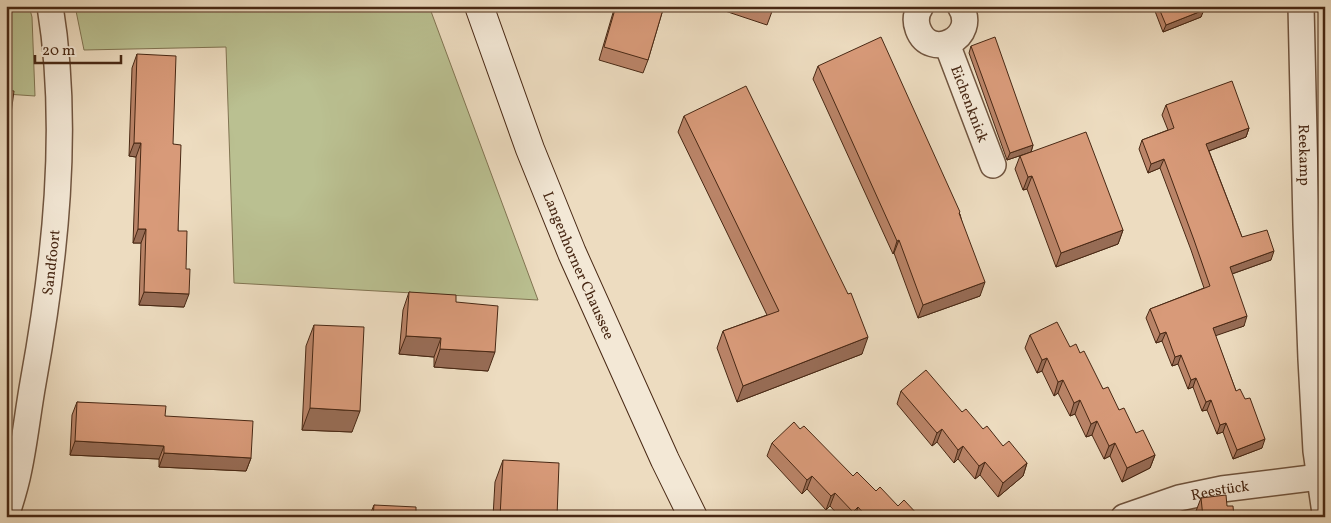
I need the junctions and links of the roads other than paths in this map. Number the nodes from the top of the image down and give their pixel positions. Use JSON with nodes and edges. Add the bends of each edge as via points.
{"nodes":[{"id":1,"x":50,"y":6,"type":"edge"},
{"id":2,"x":479,"y":6,"type":"edge"},
{"id":3,"x":921,"y":6,"type":"edge"},
{"id":4,"x":960,"y":6,"type":"edge"},
{"id":5,"x":1301,"y":6,"type":"edge"},
{"id":6,"x":947,"y":44,"type":"junction"},
{"id":7,"x":993,"y":165,"type":"dead end"},
{"id":8,"x":1320,"y":431,"type":"edge"},
{"id":9,"x":1319,"y":477,"type":"junction"},
{"id":10,"x":1325,"y":513,"type":"edge"},
{"id":11,"x":6,"y":516,"type":"edge"},
{"id":12,"x":692,"y":517,"type":"edge"},
{"id":13,"x":1124,"y":517,"type":"edge"}],
"edges":[{"from":1,"to":11,"type":"street","name":"Sandfoort","via":[[59,102],[58,195],[43,329],[19,470]]},
{"from":2,"to":12,"type":"main road","name":"Langenhorner Chaussee","via":[[530,149],[572,253]]},
{"from":3,"to":6,"type":"street","via":[[916,17],[919,32],[931,43]]},
{"from":4,"to":6,"type":"street","via":[[964,16],[962,30],[954,41]]},
{"from":5,"to":8,"type":"street","name":"Reekamp","via":[[1306,224]]},
{"from":6,"to":7,"type":"street","name":"Eichenknick"},
{"from":8,"to":9,"type":"street","name":"Reekamp"},
{"from":9,"to":10,"type":"street","name":"Reekamp"},
{"from":9,"to":13,"type":"street","name":"Reestück","via":[[1222,489],[1179,498]]}]}
